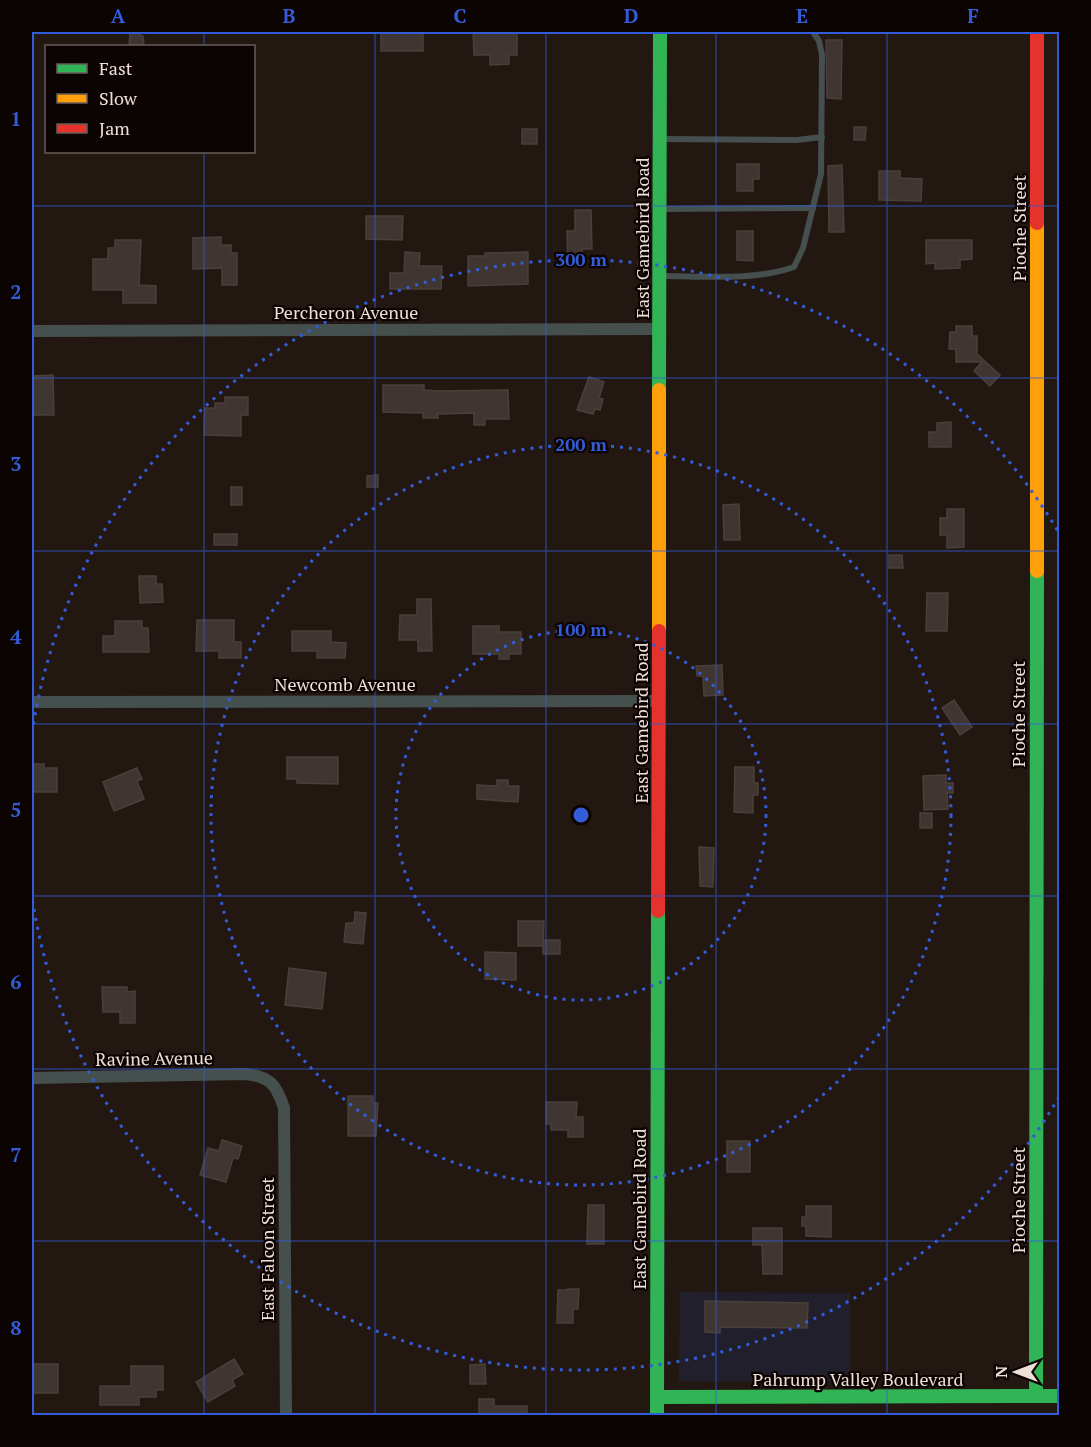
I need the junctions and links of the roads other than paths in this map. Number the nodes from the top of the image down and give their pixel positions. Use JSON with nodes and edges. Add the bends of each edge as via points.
{"nodes":[{"id":1,"x":660,"y":32,"type":"edge"},
{"id":2,"x":813,"y":32,"type":"edge"},
{"id":3,"x":1037,"y":32,"type":"edge"},
{"id":4,"x":822,"y":136,"type":"junction"},
{"id":5,"x":660,"y":139,"type":"junction"},
{"id":6,"x":813,"y":208,"type":"junction"},
{"id":7,"x":660,"y":209,"type":"junction"},
{"id":8,"x":660,"y":276,"type":"junction"},
{"id":9,"x":660,"y":329,"type":"junction"},
{"id":10,"x":32,"y":332,"type":"edge"},
{"id":11,"x":659,"y":701,"type":"junction"},
{"id":12,"x":32,"y":702,"type":"edge"},
{"id":13,"x":32,"y":1078,"type":"edge"},
{"id":14,"x":274,"y":1085,"type":"joint"},
{"id":15,"x":1036,"y":1396,"type":"junction"},
{"id":16,"x":1059,"y":1396,"type":"edge"},
{"id":17,"x":657,"y":1397,"type":"junction"},
{"id":18,"x":286,"y":1416,"type":"edge"},
{"id":19,"x":657,"y":1416,"type":"edge"}],
"edges":[{"from":1,"to":5,"type":"street","name":"East Gamebird Road"},
{"from":2,"to":4,"type":"lane","via":[[822,55]]},
{"from":3,"to":15,"type":"street","name":"Pioche Street"},
{"from":4,"to":5,"type":"lane","via":[[797,140]]},
{"from":4,"to":6,"type":"lane","via":[[821,174]]},
{"from":5,"to":7,"type":"street","name":"East Gamebird Road"},
{"from":6,"to":7,"type":"lane"},
{"from":6,"to":8,"type":"lane","via":[[803,249],[794,267],[754,275]]},
{"from":7,"to":8,"type":"street","name":"East Gamebird Road"},
{"from":8,"to":9,"type":"street","name":"East Gamebird Road"},
{"from":9,"to":10,"type":"street","name":"Percheron Avenue"},
{"from":9,"to":11,"type":"street","name":"East Gamebird Road"},
{"from":11,"to":12,"type":"street","name":"Newcomb Avenue"},
{"from":11,"to":17,"type":"street","name":"East Gamebird Road"},
{"from":13,"to":14,"type":"street","name":"Ravine Avenue","via":[[244,1074],[262,1076]]},
{"from":14,"to":18,"type":"street","name":"East Falcon Street","via":[[284,1108]]},
{"from":15,"to":16,"type":"street","name":"Pahrump Valley Boulevard"},
{"from":15,"to":17,"type":"street","name":"Pahrump Valley Boulevard"},
{"from":17,"to":19,"type":"street","name":"East Gamebird Road"}]}
